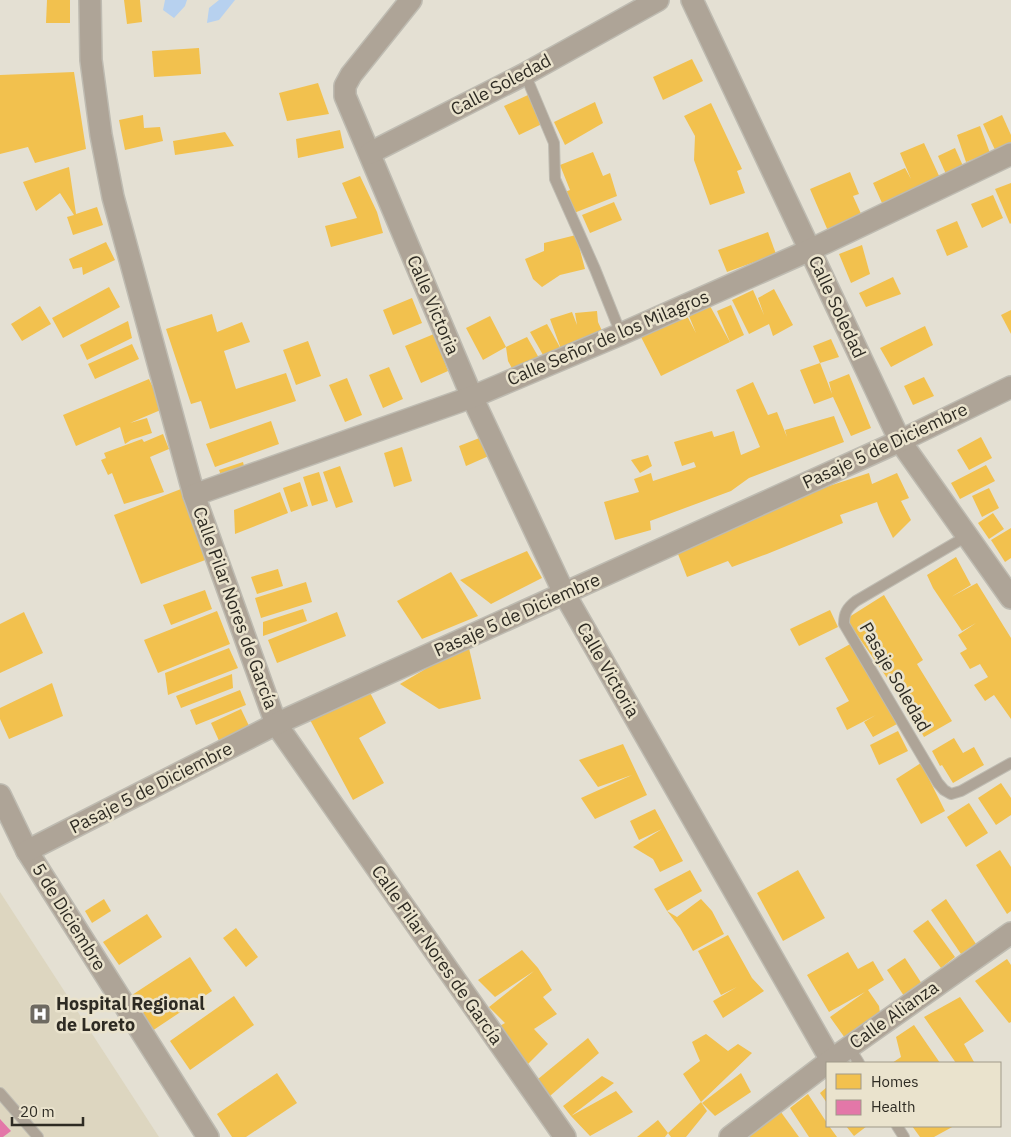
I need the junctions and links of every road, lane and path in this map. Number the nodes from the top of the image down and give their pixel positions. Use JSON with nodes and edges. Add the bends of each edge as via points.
{"nodes":[{"id":1,"x":90,"y":0,"type":"edge"},
{"id":2,"x":411,"y":0,"type":"edge"},
{"id":3,"x":658,"y":0,"type":"edge"},
{"id":4,"x":692,"y":0,"type":"edge"},
{"id":5,"x":525,"y":74,"type":"junction"},
{"id":6,"x":370,"y":153,"type":"junction"},
{"id":7,"x":1011,"y":154,"type":"edge"},
{"id":8,"x":810,"y":250,"type":"junction"},
{"id":9,"x":621,"y":334,"type":"junction"},
{"id":10,"x":1011,"y":388,"type":"edge"},
{"id":11,"x":472,"y":396,"type":"junction"},
{"id":12,"x":900,"y":440,"type":"junction"},
{"id":13,"x":194,"y":495,"type":"junction"},
{"id":14,"x":967,"y":536,"type":"junction"},
{"id":15,"x":564,"y":593,"type":"junction"},
{"id":16,"x":1011,"y":598,"type":"edge"},
{"id":17,"x":276,"y":724,"type":"junction"},
{"id":18,"x":1011,"y":763,"type":"edge"},
{"id":19,"x":0,"y":796,"type":"edge"},
{"id":20,"x":27,"y":851,"type":"junction"},
{"id":21,"x":1011,"y":933,"type":"edge"},
{"id":22,"x":854,"y":1055,"type":"edge"},
{"id":23,"x":831,"y":1060,"type":"junction"},
{"id":24,"x":828,"y":1062,"type":"edge"},
{"id":25,"x":826,"y":1064,"type":"edge"},
{"id":26,"x":0,"y":1093,"type":"edge"},
{"id":27,"x":38,"y":1137,"type":"edge"},
{"id":28,"x":208,"y":1137,"type":"edge"},
{"id":29,"x":565,"y":1137,"type":"edge"},
{"id":30,"x":730,"y":1137,"type":"edge"}],
"edges":[{"from":1,"to":13,"type":"street","name":"Calle Pilar Nores de García","via":[[92,69],[113,197]]},
{"from":2,"to":6,"type":"street","name":"Calle Victoria","via":[[345,86],[345,96]]},
{"from":3,"to":5,"type":"street","name":"Calle Soledad"},
{"from":4,"to":8,"type":"street","name":"Calle Soledad"},
{"from":5,"to":6,"type":"street","name":"Calle Soledad"},
{"from":5,"to":9,"type":"lane","via":[[554,143],[555,179]]},
{"from":6,"to":11,"type":"street","name":"Calle Victoria"},
{"from":7,"to":8,"type":"street","name":"Calle Señor de los Milagros"},
{"from":8,"to":9,"type":"street","name":"Calle Señor de los Milagros"},
{"from":8,"to":12,"type":"street","name":"Calle Soledad"},
{"from":9,"to":11,"type":"street","name":"Calle Señor de los Milagros"},
{"from":10,"to":12,"type":"street","name":"Pasaje 5 de Diciembre"},
{"from":11,"to":13,"type":"street","name":"Calle Señor de los Milagros"},
{"from":11,"to":15,"type":"street","name":"Calle Victoria"},
{"from":12,"to":14,"type":"street","name":"Calle Soledad"},
{"from":12,"to":15,"type":"street","name":"Pasaje 5 de Diciembre"},
{"from":13,"to":17,"type":"street","name":"Calle Pilar Nores de García"},
{"from":14,"to":16,"type":"street","name":"Calle Soledad"},
{"from":14,"to":18,"type":"lane","name":"Pasaje Soledad","via":[[849,606],[844,624],[944,790],[951,794],[961,791]]},
{"from":15,"to":17,"type":"street","name":"Pasaje 5 de Diciembre"},
{"from":15,"to":23,"type":"street","name":"Calle Victoria"},
{"from":17,"to":20,"type":"street","name":"Pasaje 5 de Diciembre"},
{"from":17,"to":29,"type":"street","name":"Calle Pilar Nores de García"},
{"from":19,"to":20,"type":"street","name":"5 de Diciembre"},
{"from":20,"to":28,"type":"street","name":"5 de Diciembre"},
{"from":21,"to":22,"type":"street","name":"Calle Alianza"},
{"from":22,"to":23,"type":"street","name":"Calle Alianza"},
{"from":23,"to":24,"type":"street","name":"Calle Alianza"},
{"from":25,"to":30,"type":"street","name":"Calle Alianza"},
{"from":26,"to":27,"type":"lane"}]}
